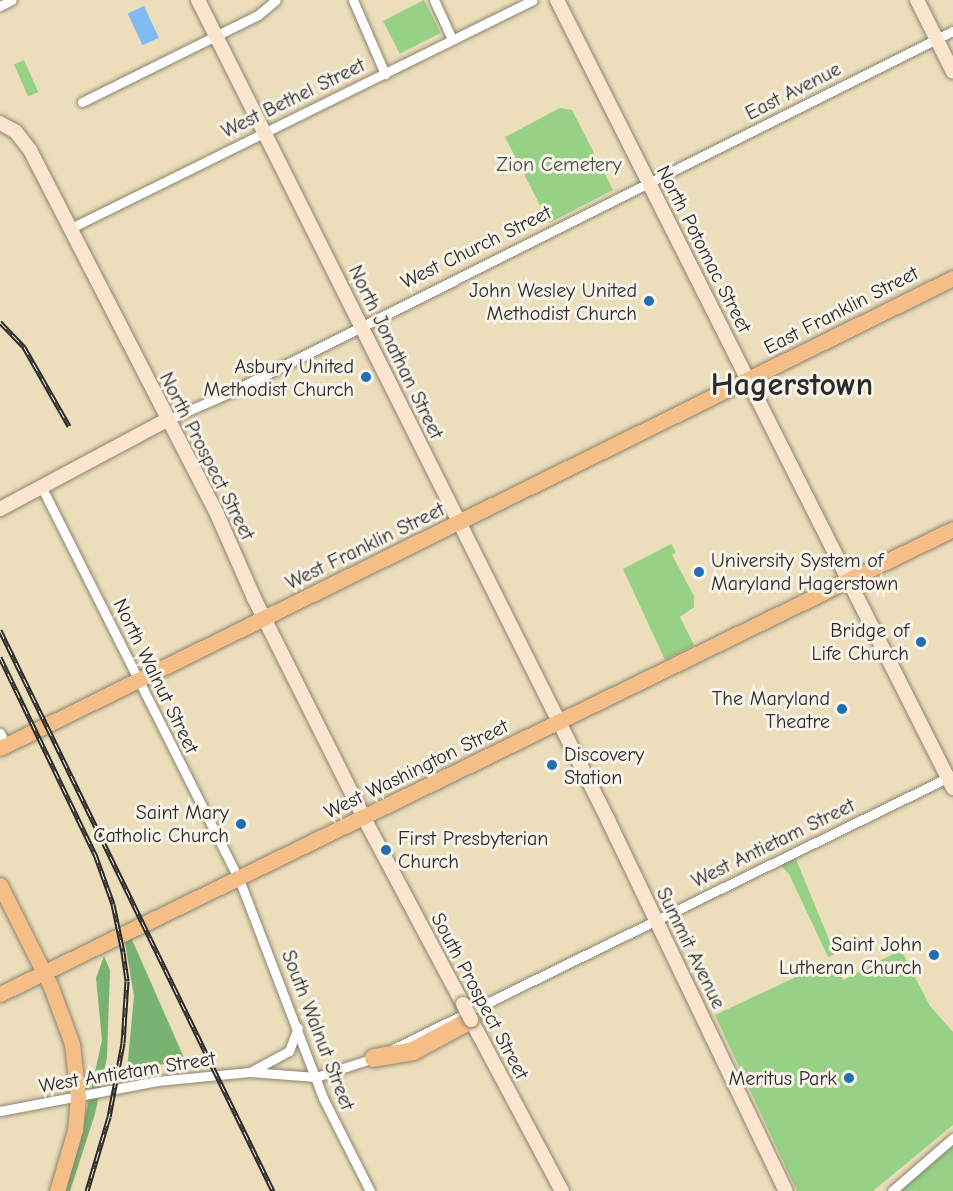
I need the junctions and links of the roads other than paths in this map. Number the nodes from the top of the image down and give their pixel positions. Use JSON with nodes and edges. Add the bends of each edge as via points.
{"nodes":[{"id":1,"x":12,"y":0,"type":"edge"},
{"id":2,"x":198,"y":0,"type":"edge"},
{"id":3,"x":276,"y":0,"type":"edge"},
{"id":4,"x":353,"y":0,"type":"edge"},
{"id":5,"x":434,"y":0,"type":"edge"},
{"id":6,"x":533,"y":0,"type":"edge"},
{"id":7,"x":557,"y":0,"type":"edge"},
{"id":8,"x":917,"y":0,"type":"edge"},
{"id":9,"x":0,"y":6,"type":"edge"},
{"id":10,"x":953,"y":31,"type":"edge"},
{"id":11,"x":217,"y":37,"type":"junction"},
{"id":12,"x":452,"y":39,"type":"junction"},
{"id":13,"x":936,"y":39,"type":"junction"},
{"id":14,"x":953,"y":72,"type":"edge"},
{"id":15,"x":385,"y":74,"type":"junction"},
{"id":16,"x":81,"y":102,"type":"dead end"},
{"id":17,"x":0,"y":123,"type":"edge"},
{"id":18,"x":264,"y":132,"type":"junction"},
{"id":19,"x":649,"y":184,"type":"junction"},
{"id":20,"x":69,"y":228,"type":"junction"},
{"id":21,"x":953,"y":278,"type":"edge"},
{"id":22,"x":361,"y":325,"type":"junction"},
{"id":23,"x":748,"y":381,"type":"junction"},
{"id":24,"x":167,"y":420,"type":"junction"},
{"id":25,"x":42,"y":488,"type":"junction"},
{"id":26,"x":0,"y":509,"type":"edge"},
{"id":27,"x":459,"y":523,"type":"junction"},
{"id":28,"x":953,"y":529,"type":"edge"},
{"id":29,"x":850,"y":579,"type":"junction"},
{"id":30,"x":264,"y":619,"type":"junction"},
{"id":31,"x":139,"y":680,"type":"junction"},
{"id":32,"x":559,"y":722,"type":"junction"},
{"id":33,"x":2,"y":742,"type":"edge"},
{"id":34,"x":951,"y":780,"type":"edge"},
{"id":35,"x":364,"y":818,"type":"junction"},
{"id":36,"x":239,"y":879,"type":"junction"},
{"id":37,"x":0,"y":885,"type":"edge"},
{"id":38,"x":655,"y":920,"type":"junction"},
{"id":39,"x":44,"y":973,"type":"junction"},
{"id":40,"x":0,"y":994,"type":"edge"},
{"id":41,"x":467,"y":1012,"type":"junction"},
{"id":42,"x":298,"y":1028,"type":"junction"},
{"id":43,"x":374,"y":1058,"type":"junction"},
{"id":44,"x":250,"y":1071,"type":"junction"},
{"id":45,"x":316,"y":1077,"type":"junction"},
{"id":46,"x":78,"y":1097,"type":"junction"},
{"id":47,"x":0,"y":1111,"type":"edge"},
{"id":48,"x":953,"y":1138,"type":"edge"},
{"id":49,"x":57,"y":1191,"type":"edge"},
{"id":50,"x":370,"y":1191,"type":"edge"},
{"id":51,"x":562,"y":1191,"type":"edge"},
{"id":52,"x":786,"y":1191,"type":"edge"},
{"id":53,"x":892,"y":1191,"type":"edge"}],
"edges":[{"from":1,"to":9,"type":"street"},
{"from":2,"to":11,"type":"main road","name":"North Jonathan Street"},
{"from":3,"to":11,"type":"street","via":[[258,15]]},
{"from":4,"to":15,"type":"street"},
{"from":5,"to":12,"type":"street"},
{"from":6,"to":12,"type":"street","name":"West Bethel Street"},
{"from":7,"to":19,"type":"main road","name":"North Potomac Street"},
{"from":8,"to":13,"type":"main road"},
{"from":10,"to":13,"type":"street","name":"East Avenue"},
{"from":11,"to":16,"type":"street"},
{"from":11,"to":18,"type":"main road","name":"North Jonathan Street"},
{"from":12,"to":15,"type":"street","name":"West Bethel Street"},
{"from":13,"to":14,"type":"main road"},
{"from":13,"to":19,"type":"street","name":"East Avenue"},
{"from":15,"to":18,"type":"street","name":"West Bethel Street"},
{"from":17,"to":20,"type":"main road","name":"North Prospect Street","via":[[16,132],[30,150]]},
{"from":18,"to":20,"type":"street","name":"West Bethel Street"},
{"from":18,"to":22,"type":"main road","name":"North Jonathan Street"},
{"from":19,"to":22,"type":"street","name":"West Church Street"},
{"from":19,"to":23,"type":"main road","name":"North Potomac Street"},
{"from":20,"to":24,"type":"main road","name":"North Prospect Street"},
{"from":21,"to":23,"type":"main road","name":"East Franklin Street"},
{"from":22,"to":24,"type":"street","name":"West Church Street"},
{"from":22,"to":27,"type":"main road","name":"North Jonathan Street"},
{"from":23,"to":27,"type":"main road","name":"West Franklin Street"},
{"from":23,"to":29,"type":"main road","name":"North Potomac Street"},
{"from":24,"to":25,"type":"main road","name":"West Church Street"},
{"from":24,"to":30,"type":"main road","name":"North Prospect Street","via":[[217,514]]},
{"from":25,"to":26,"type":"main road","name":"West Church Street"},
{"from":25,"to":31,"type":"street","name":"North Walnut Street"},
{"from":27,"to":30,"type":"main road","name":"West Franklin Street"},
{"from":27,"to":32,"type":"main road","name":"North Jonathan Street"},
{"from":28,"to":29,"type":"main road","name":"West Washington Street"},
{"from":29,"to":32,"type":"main road","name":"West Washington Street"},
{"from":29,"to":34,"type":"main road","name":"North Potomac Street"},
{"from":30,"to":31,"type":"main road","name":"West Franklin Street"},
{"from":30,"to":35,"type":"main road","name":"North Prospect Street"},
{"from":31,"to":33,"type":"main road","name":"West Franklin Street"},
{"from":31,"to":36,"type":"street","name":"North Walnut Street"},
{"from":32,"to":35,"type":"main road","name":"West Washington Street"},
{"from":32,"to":38,"type":"main road","name":"Summit Avenue"},
{"from":34,"to":38,"type":"street","name":"West Antietam Street"},
{"from":35,"to":36,"type":"main road","name":"West Washington Street"},
{"from":35,"to":41,"type":"main road","name":"South Prospect Street"},
{"from":36,"to":39,"type":"main road","name":"West Washington Street"},
{"from":36,"to":42,"type":"street","name":"South Walnut Street"},
{"from":37,"to":39,"type":"main road"},
{"from":38,"to":43,"type":"street","name":"West Antietam Street"},
{"from":38,"to":52,"type":"main road","name":"Summit Avenue"},
{"from":39,"to":40,"type":"main road","name":"West Washington Street"},
{"from":39,"to":46,"type":"main road","via":[[72,1044]]},
{"from":41,"to":43,"type":"highway","via":[[413,1051]]},
{"from":41,"to":51,"type":"main road","name":"South Prospect Street"},
{"from":42,"to":44,"type":"street","via":[[289,1051]]},
{"from":42,"to":45,"type":"street","name":"South Walnut Street"},
{"from":43,"to":45,"type":"street","name":"West Antietam Street"},
{"from":44,"to":45,"type":"street","name":"West Antietam Street"},
{"from":44,"to":46,"type":"street","name":"West Antietam Street","via":[[157,1081]]},
{"from":45,"to":50,"type":"street","name":"South Walnut Street","via":[[339,1134]]},
{"from":46,"to":47,"type":"street","name":"West Antietam Street"},
{"from":46,"to":49,"type":"main road","via":[[72,1148]]},
{"from":48,"to":53,"type":"street"}]}
